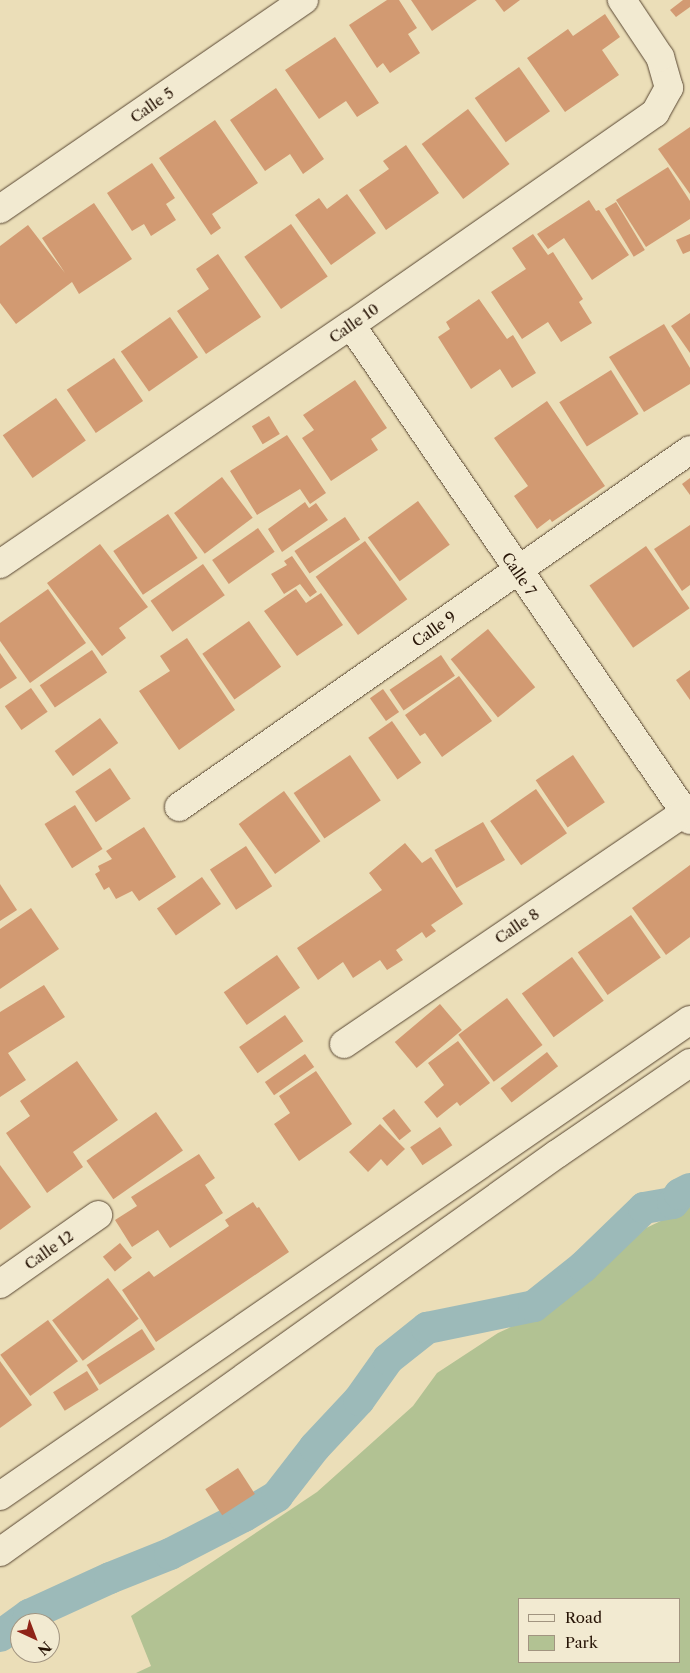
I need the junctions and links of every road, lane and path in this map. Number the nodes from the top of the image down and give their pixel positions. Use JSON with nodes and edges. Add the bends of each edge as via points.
{"nodes":[{"id":1,"x":304,"y":0,"type":"edge"},
{"id":2,"x":622,"y":0,"type":"edge"},
{"id":3,"x":0,"y":209,"type":"edge"},
{"id":4,"x":351,"y":326,"type":"junction"},
{"id":5,"x":690,"y":450,"type":"edge"},
{"id":6,"x":3,"y":556,"type":"edge"},
{"id":7,"x":517,"y":571,"type":"junction"},
{"id":8,"x":179,"y":807,"type":"dead end"},
{"id":9,"x":688,"y":814,"type":"edge"},
{"id":10,"x":690,"y":1020,"type":"edge"},
{"id":11,"x":344,"y":1044,"type":"dead end"},
{"id":12,"x":690,"y":1063,"type":"edge"},
{"id":13,"x":98,"y":1215,"type":"dead end"},
{"id":14,"x":0,"y":1284,"type":"edge"},
{"id":15,"x":0,"y":1496,"type":"edge"},
{"id":16,"x":0,"y":1552,"type":"edge"}],
"edges":[{"from":1,"to":3,"type":"street","name":"Calle 5"},
{"from":2,"to":4,"type":"street","name":"Calle 10","via":[[660,57],[669,88],[655,113]]},
{"from":4,"to":6,"type":"street","name":"Calle 10"},
{"from":4,"to":7,"type":"street","name":"Calle 7"},
{"from":5,"to":7,"type":"street","name":"Calle 9"},
{"from":7,"to":8,"type":"street","name":"Calle 9"},
{"from":7,"to":9,"type":"street","name":"Calle 7"},
{"from":9,"to":11,"type":"street","name":"Calle 8"},
{"from":10,"to":15,"type":"street"},
{"from":12,"to":16,"type":"street"},
{"from":13,"to":14,"type":"street","name":"Calle 12"}]}
